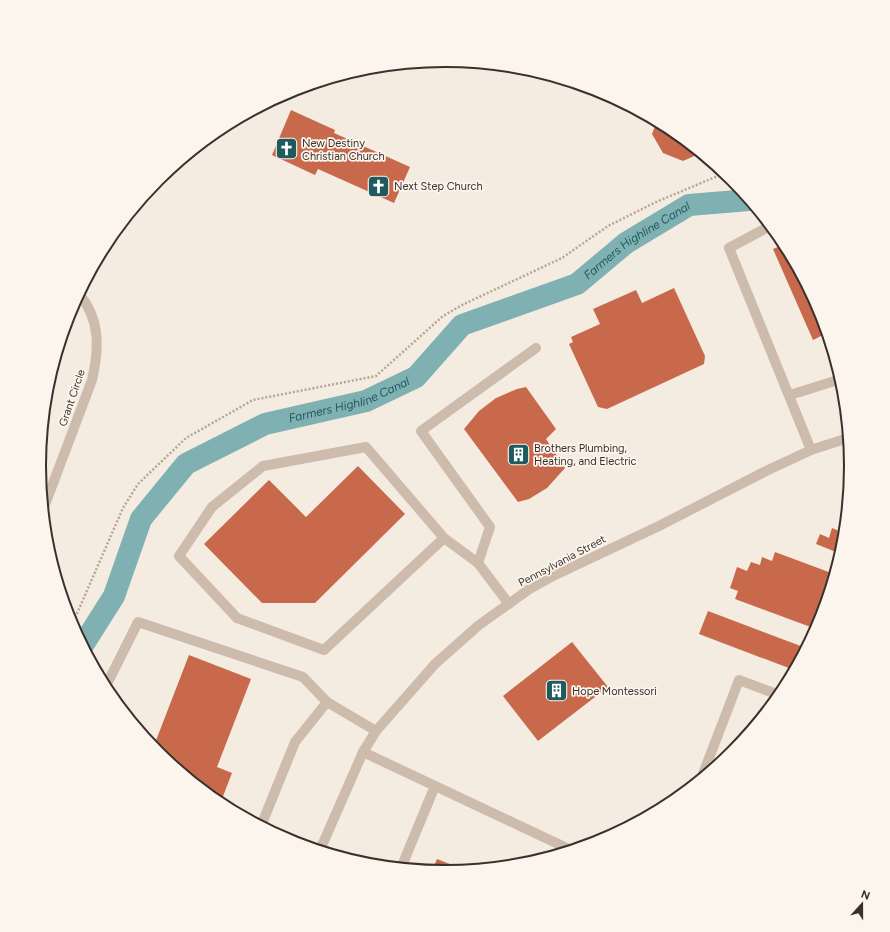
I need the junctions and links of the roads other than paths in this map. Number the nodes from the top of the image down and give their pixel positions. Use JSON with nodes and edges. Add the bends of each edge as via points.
{"nodes":[{"id":1,"x":766,"y":228,"type":"edge"},
{"id":2,"x":82,"y":300,"type":"edge"},
{"id":3,"x":536,"y":348,"type":"dead end"},
{"id":4,"x":834,"y":381,"type":"edge"},
{"id":5,"x":790,"y":395,"type":"junction"},
{"id":6,"x":843,"y":440,"type":"edge"},
{"id":7,"x":810,"y":450,"type":"junction"},
{"id":8,"x":47,"y":498,"type":"edge"},
{"id":9,"x":444,"y":538,"type":"junction"},
{"id":10,"x":478,"y":563,"type":"junction"},
{"id":11,"x":509,"y":604,"type":"junction"},
{"id":12,"x":109,"y":681,"type":"edge"},
{"id":13,"x":774,"y":693,"type":"edge"},
{"id":14,"x":327,"y":702,"type":"junction"},
{"id":15,"x":376,"y":732,"type":"junction"},
{"id":16,"x":363,"y":752,"type":"junction"},
{"id":17,"x":704,"y":769,"type":"edge"},
{"id":18,"x":435,"y":786,"type":"junction"},
{"id":19,"x":263,"y":821,"type":"edge"},
{"id":20,"x":322,"y":845,"type":"edge"},
{"id":21,"x":564,"y":846,"type":"edge"},
{"id":22,"x":402,"y":863,"type":"edge"}],
"edges":[{"from":1,"to":5,"type":"street","via":[[729,248]]},
{"from":2,"to":8,"type":"street","name":"Grant Circle","via":[[95,326],[97,359],[92,380]]},
{"from":3,"to":10,"type":"street","via":[[421,431],[490,527]]},
{"from":4,"to":5,"type":"street"},
{"from":5,"to":7,"type":"street"},
{"from":6,"to":7,"type":"street","name":"Pennsylvania Street"},
{"from":7,"to":11,"type":"street","name":"Pennsylvania Street","via":[[553,576]]},
{"from":9,"to":9,"type":"street","via":[[366,447],[263,466],[212,507],[179,556],[237,618],[324,650]]},
{"from":9,"to":10,"type":"street"},
{"from":10,"to":11,"type":"street"},
{"from":11,"to":15,"type":"street","name":"Pennsylvania Street","via":[[479,625],[435,664]]},
{"from":12,"to":14,"type":"street","via":[[138,622],[303,677]]},
{"from":13,"to":17,"type":"street","via":[[739,680]]},
{"from":14,"to":15,"type":"street"},
{"from":14,"to":19,"type":"street","via":[[295,742]]},
{"from":15,"to":16,"type":"street","name":"Pennsylvania Street"},
{"from":16,"to":18,"type":"street"},
{"from":16,"to":20,"type":"street","name":"Pennsylvania Street"},
{"from":18,"to":21,"type":"street"},
{"from":18,"to":22,"type":"street"}]}
